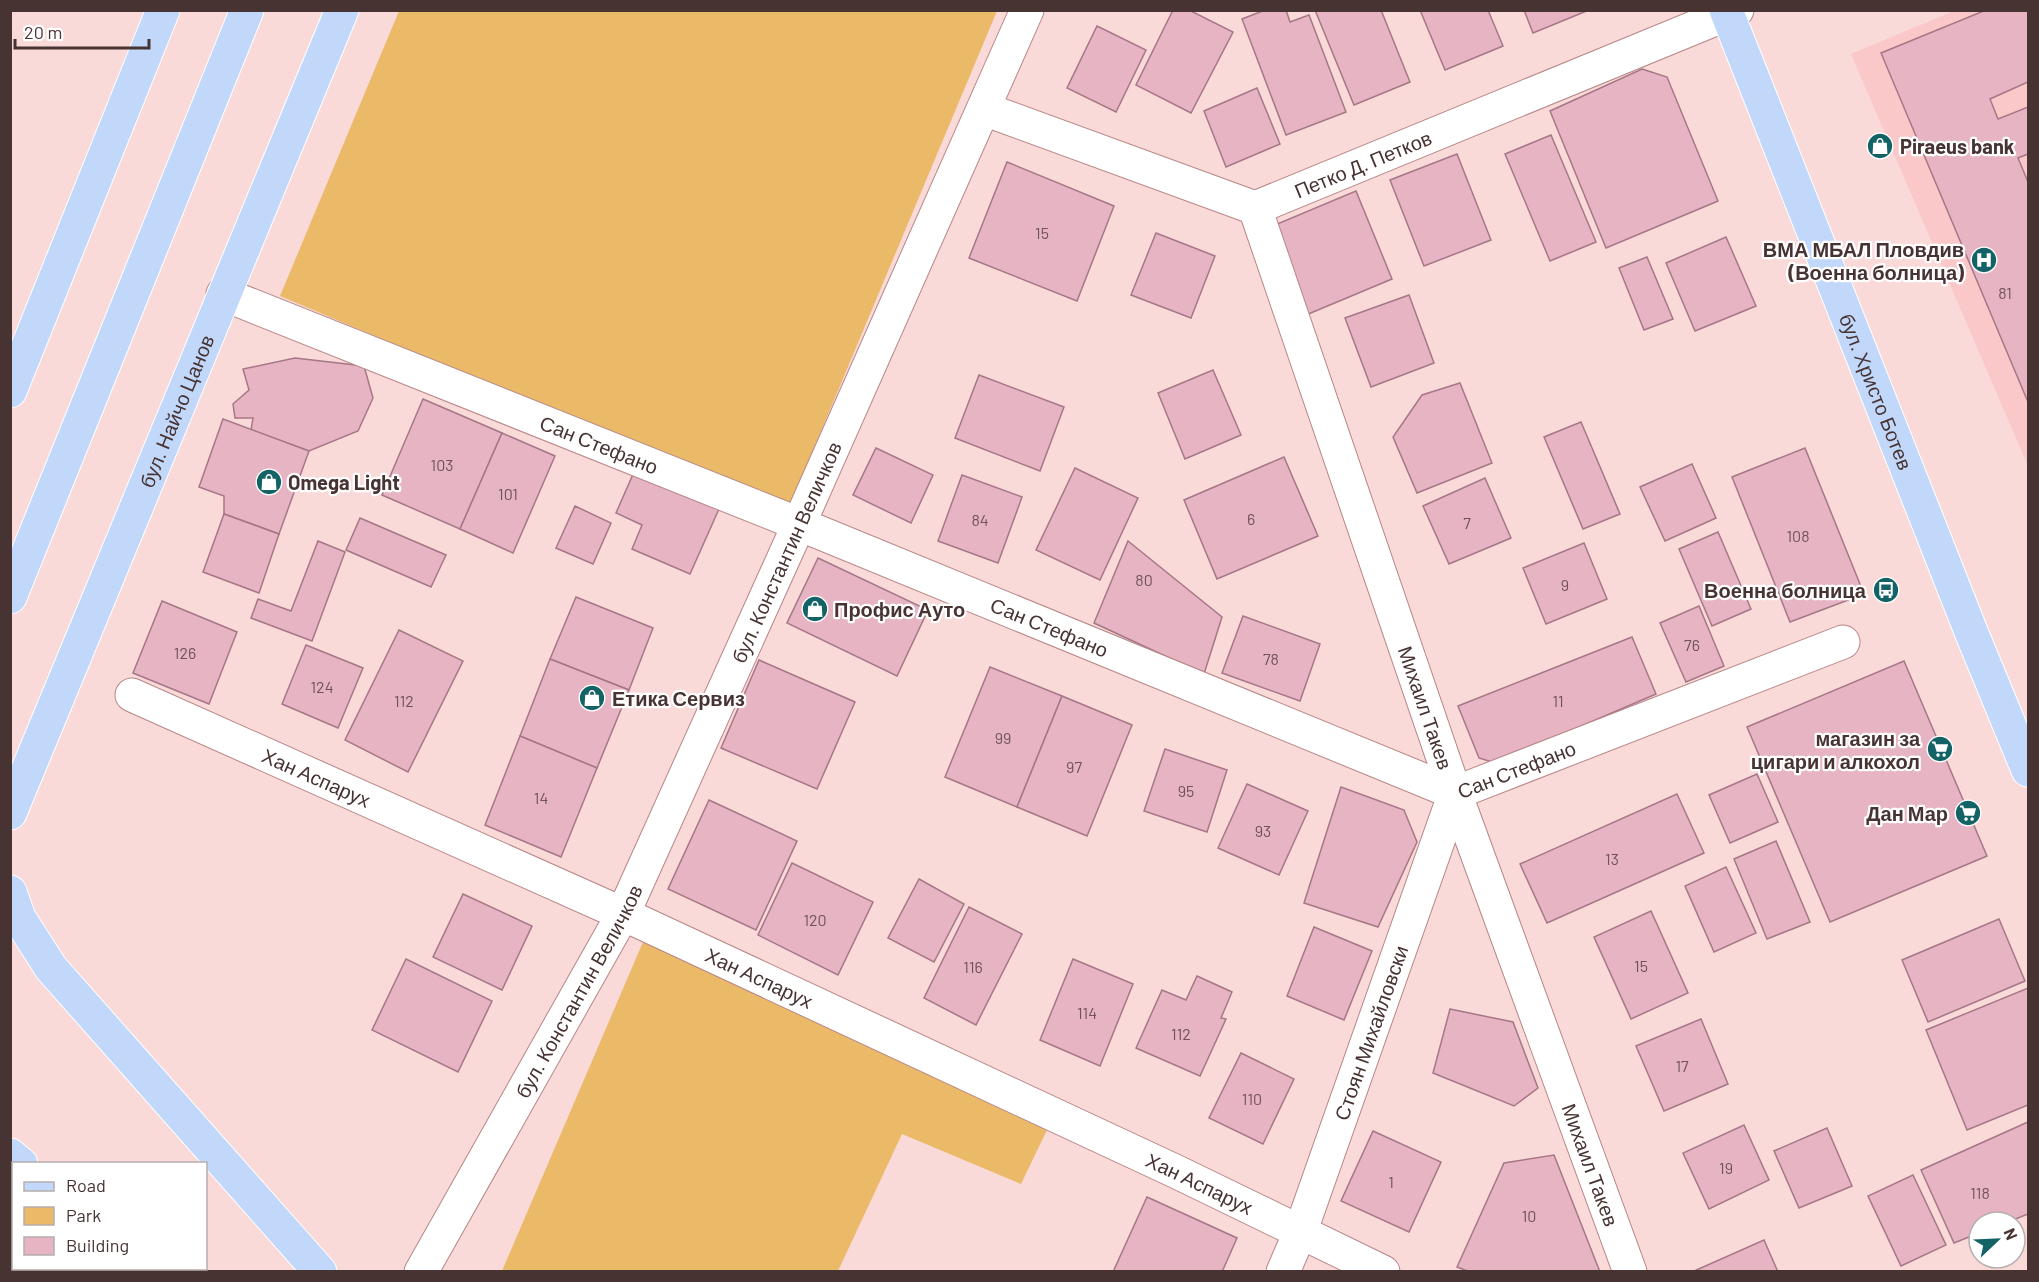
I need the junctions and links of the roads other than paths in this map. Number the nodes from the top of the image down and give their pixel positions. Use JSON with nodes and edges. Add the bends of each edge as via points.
{"nodes":[{"id":1,"x":164,"y":10,"type":"edge"},
{"id":2,"x":247,"y":10,"type":"edge"},
{"id":3,"x":342,"y":10,"type":"edge"},
{"id":4,"x":1027,"y":10,"type":"edge"},
{"id":5,"x":1730,"y":12,"type":"edge"},
{"id":6,"x":984,"y":109,"type":"junction"},
{"id":7,"x":1256,"y":208,"type":"junction"},
{"id":8,"x":223,"y":294,"type":"junction"},
{"id":9,"x":10,"y":391,"type":"edge"},
{"id":10,"x":799,"y":524,"type":"junction"},
{"id":11,"x":10,"y":597,"type":"edge"},
{"id":12,"x":1843,"y":642,"type":"dead end"},
{"id":13,"x":132,"y":695,"type":"dead end"},
{"id":14,"x":2028,"y":770,"type":"edge"},
{"id":15,"x":1455,"y":793,"type":"junction"},
{"id":16,"x":10,"y":813,"type":"edge"},
{"id":17,"x":10,"y":892,"type":"edge"},
{"id":18,"x":622,"y":914,"type":"junction"},
{"id":19,"x":1300,"y":1230,"type":"junction"},
{"id":20,"x":320,"y":1272,"type":"edge"},
{"id":21,"x":421,"y":1272,"type":"edge"},
{"id":22,"x":1283,"y":1272,"type":"edge"},
{"id":23,"x":1383,"y":1272,"type":"edge"},
{"id":24,"x":1630,"y":1272,"type":"edge"}],
"edges":[{"from":1,"to":9,"type":"main road"},
{"from":2,"to":11,"type":"main road"},
{"from":3,"to":8,"type":"main road","name":"бул. Найчо Цанов"},
{"from":4,"to":6,"type":"street","name":"бул. Константин Величков"},
{"from":5,"to":7,"type":"street","name":"Петко Д. Петков"},
{"from":5,"to":14,"type":"main road","name":"бул. Христо Ботев","via":[[1971,634]]},
{"from":6,"to":7,"type":"street"},
{"from":6,"to":10,"type":"street","name":"бул. Константин Величков"},
{"from":7,"to":15,"type":"street","name":"Михаил Такев"},
{"from":8,"to":10,"type":"street","name":"Сан Стефано"},
{"from":8,"to":16,"type":"main road","name":"бул. Найчо Цанов"},
{"from":10,"to":15,"type":"street","name":"Сан Стефано"},
{"from":10,"to":18,"type":"street","name":"бул. Константин Величков"},
{"from":12,"to":15,"type":"street","name":"Сан Стефано"},
{"from":13,"to":18,"type":"street","name":"Хан Аспарух"},
{"from":15,"to":19,"type":"street","name":"Стоян Михайловски"},
{"from":15,"to":24,"type":"street","name":"Михаил Такев"},
{"from":17,"to":20,"type":"main road","via":[[19,918],[51,968]]},
{"from":18,"to":19,"type":"street","name":"Хан Аспарух"},
{"from":18,"to":21,"type":"street","name":"бул. Константин Величков"},
{"from":19,"to":22,"type":"street","name":"Стоян Михайловски"},
{"from":19,"to":23,"type":"street","name":"Хан Аспарух"}]}
